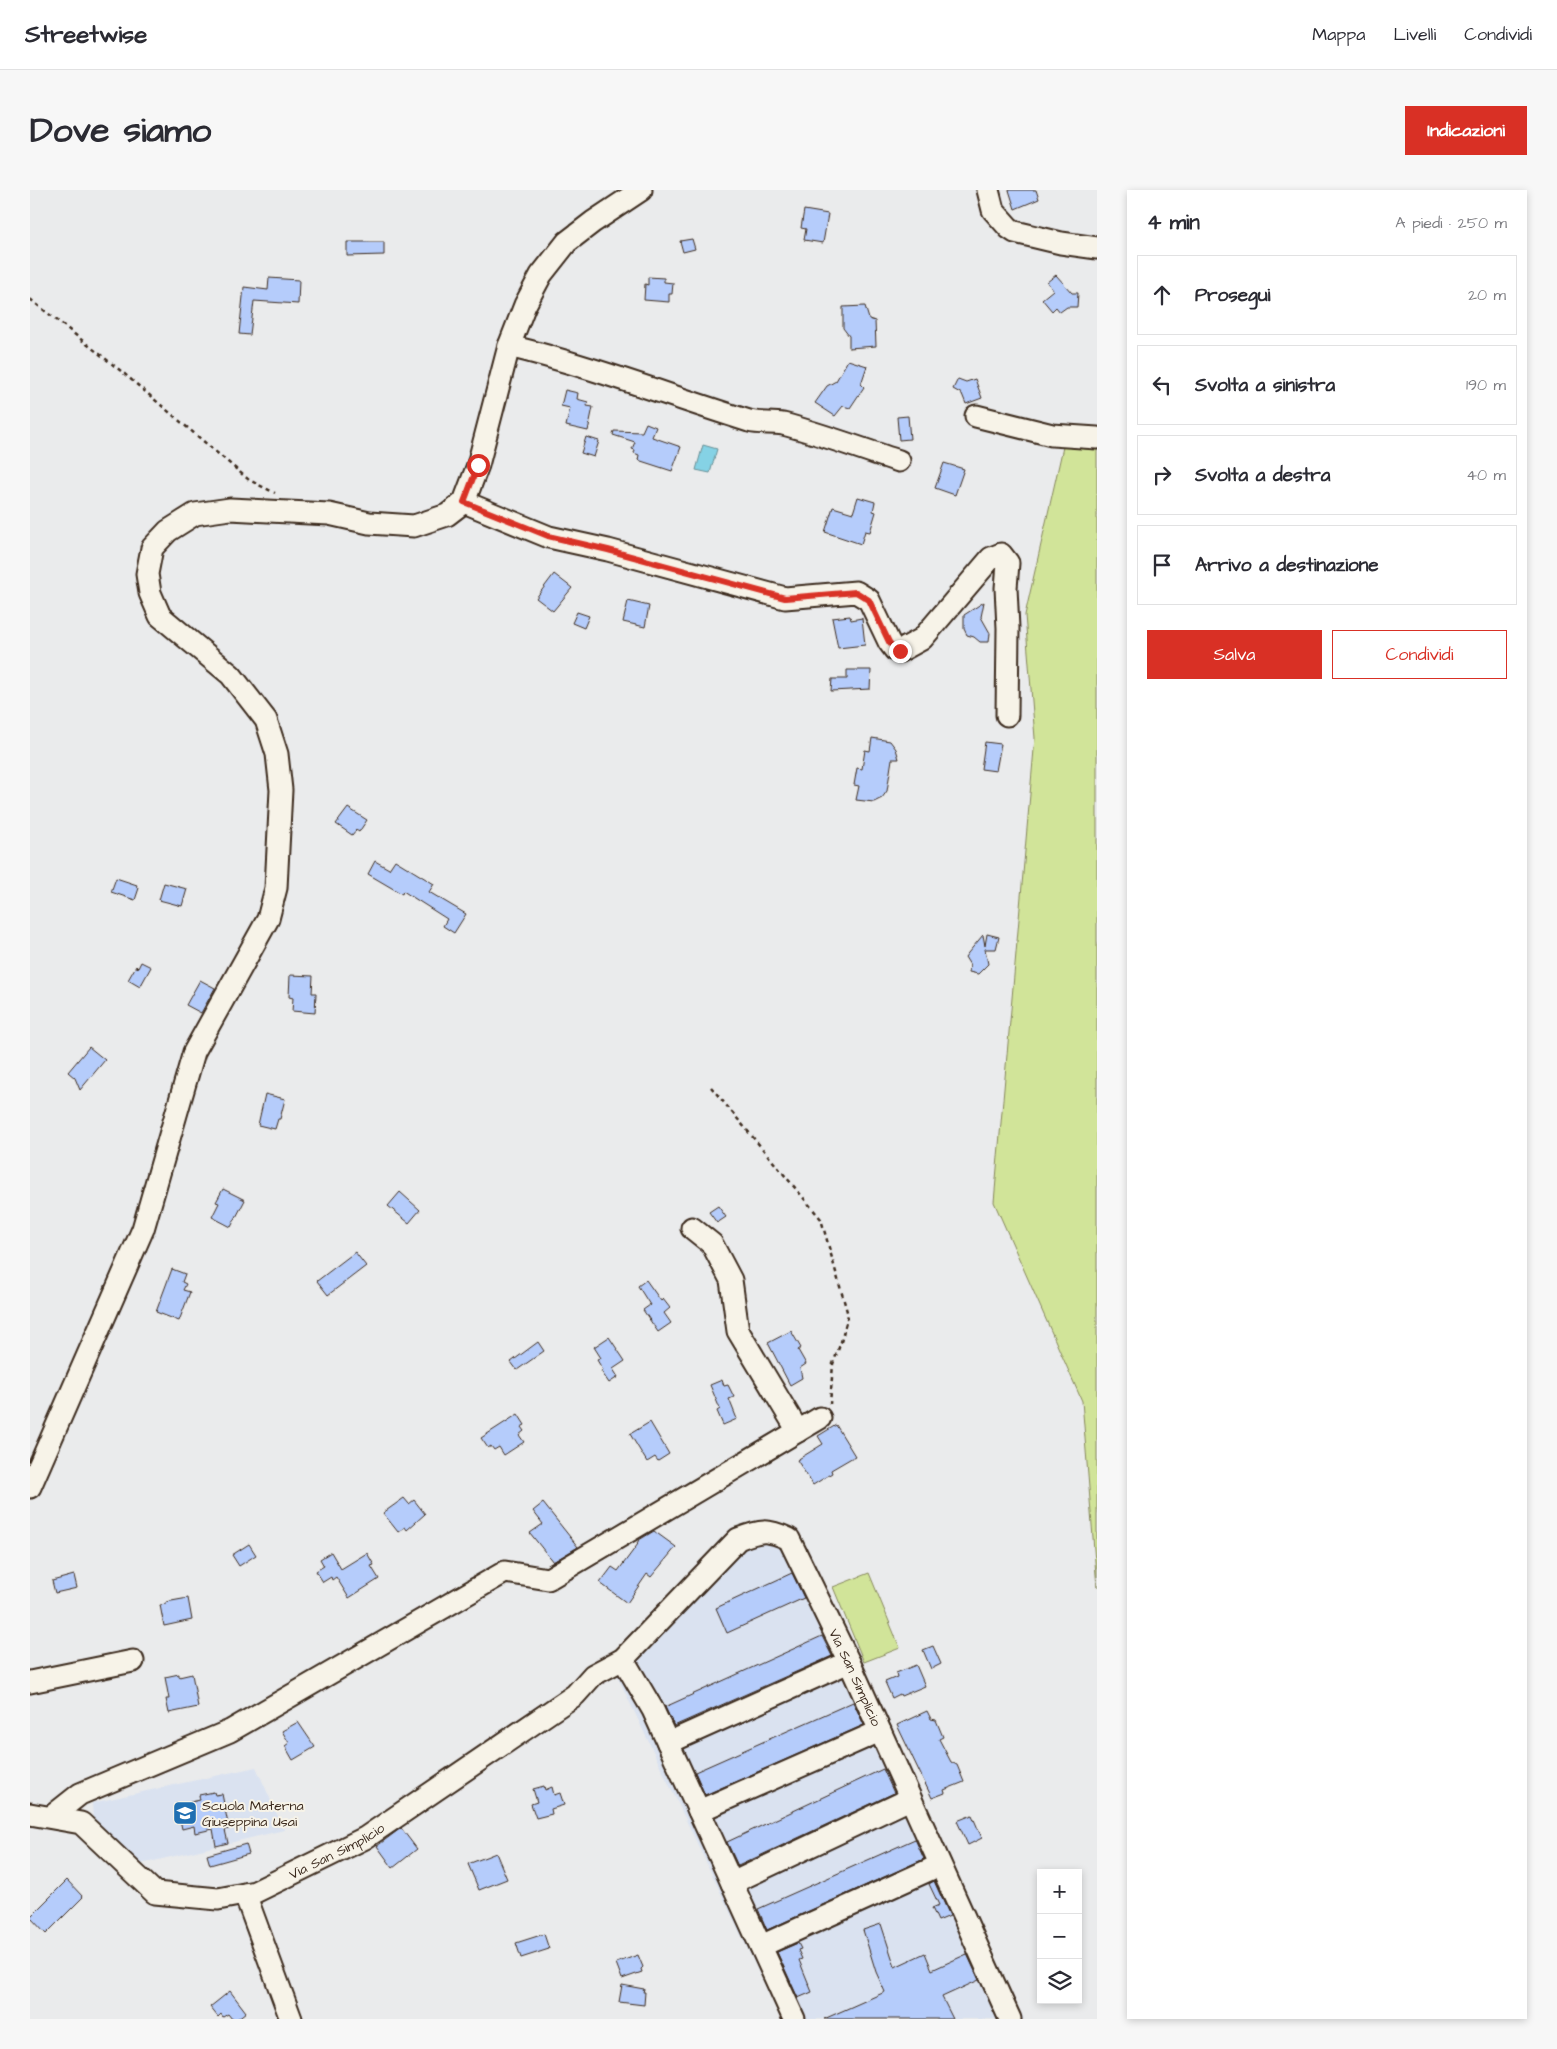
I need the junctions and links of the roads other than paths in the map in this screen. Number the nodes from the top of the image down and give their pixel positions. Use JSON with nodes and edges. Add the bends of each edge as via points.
{"nodes":[{"id":1,"x":641,"y":190,"type":"edge"},
{"id":2,"x":988,"y":190,"type":"edge"},
{"id":3,"x":1097,"y":248,"type":"edge"},
{"id":4,"x":509,"y":346,"type":"junction"},
{"id":5,"x":976,"y":416,"type":"dead end"},
{"id":6,"x":1097,"y":438,"type":"edge"},
{"id":7,"x":900,"y":461,"type":"dead end"},
{"id":8,"x":464,"y":502,"type":"junction"},
{"id":9,"x":1007,"y":715,"type":"dead end"},
{"id":10,"x":692,"y":1228,"type":"dead end"},
{"id":11,"x":820,"y":1418,"type":"road end"},
{"id":12,"x":798,"y":1431,"type":"junction"},
{"id":13,"x":30,"y":1487,"type":"edge"},
{"id":14,"x":623,"y":1659,"type":"junction"},
{"id":15,"x":133,"y":1661,"type":"dead end"},
{"id":16,"x":849,"y":1662,"type":"junction"},
{"id":17,"x":30,"y":1682,"type":"edge"},
{"id":18,"x":880,"y":1731,"type":"junction"},
{"id":19,"x":668,"y":1743,"type":"junction"},
{"id":20,"x":910,"y":1799,"type":"junction"},
{"id":21,"x":699,"y":1811,"type":"junction"},
{"id":22,"x":30,"y":1814,"type":"edge"},
{"id":23,"x":51,"y":1817,"type":"junction"},
{"id":24,"x":940,"y":1865,"type":"junction"},
{"id":25,"x":732,"y":1883,"type":"junction"},
{"id":26,"x":245,"y":1894,"type":"junction"},
{"id":27,"x":761,"y":1946,"type":"junction"},
{"id":28,"x":291,"y":2019,"type":"edge"},
{"id":29,"x":794,"y":2019,"type":"edge"},
{"id":30,"x":1010,"y":2019,"type":"edge"}],
"edges":[{"from":1,"to":4,"type":"street","via":[[567,242],[541,275]]},
{"from":2,"to":3,"type":"street","via":[[993,210],[1015,232]]},
{"from":4,"to":7,"type":"street","via":[[650,387],[752,422],[782,424]]},
{"from":4,"to":8,"type":"street","via":[[478,465]]},
{"from":5,"to":6,"type":"street","via":[[1052,435]]},
{"from":8,"to":9,"type":"street","via":[[548,536],[785,598],[856,592],[869,600],[889,642],[900,651],[922,639],[991,558],[1001,554],[1008,563]]},
{"from":8,"to":13,"type":"street","via":[[446,515],[414,526],[369,523],[329,514],[230,509],[195,514],[168,531],[152,548],[147,574],[150,594],[160,616],[231,675],[266,720],[277,754],[281,790],[276,888],[268,920],[194,1052],[144,1229]]},
{"from":10,"to":12,"type":"street","via":[[712,1244],[731,1280],[738,1331]]},
{"from":11,"to":12,"type":"street"},
{"from":12,"to":23,"type":"street","via":[[548,1579],[505,1572],[230,1732],[80,1794]]},
{"from":14,"to":16,"type":"street","name":"Via San Simplicio","via":[[738,1539],[757,1531],[772,1532],[789,1540]]},
{"from":14,"to":19,"type":"street"},
{"from":14,"to":26,"type":"street","name":"Via San Simplicio","via":[[593,1675],[575,1695],[365,1838]]},
{"from":15,"to":17,"type":"street"},
{"from":16,"to":18,"type":"street","name":"Via San Simplicio"},
{"from":16,"to":19,"type":"street"},
{"from":18,"to":20,"type":"street","name":"Via San Simplicio"},
{"from":18,"to":21,"type":"street"},
{"from":19,"to":21,"type":"street"},
{"from":20,"to":24,"type":"street","name":"Via San Simplicio"},
{"from":20,"to":25,"type":"street"},
{"from":21,"to":25,"type":"street"},
{"from":22,"to":23,"type":"street","name":"Via San Simplicio"},
{"from":23,"to":26,"type":"street","name":"Via San Simplicio","via":[[81,1823],[155,1893],[218,1899]]},
{"from":24,"to":27,"type":"street"},
{"from":24,"to":30,"type":"street","name":"Via San Simplicio"},
{"from":25,"to":27,"type":"street"},
{"from":26,"to":28,"type":"street"},
{"from":27,"to":29,"type":"street"}]}
